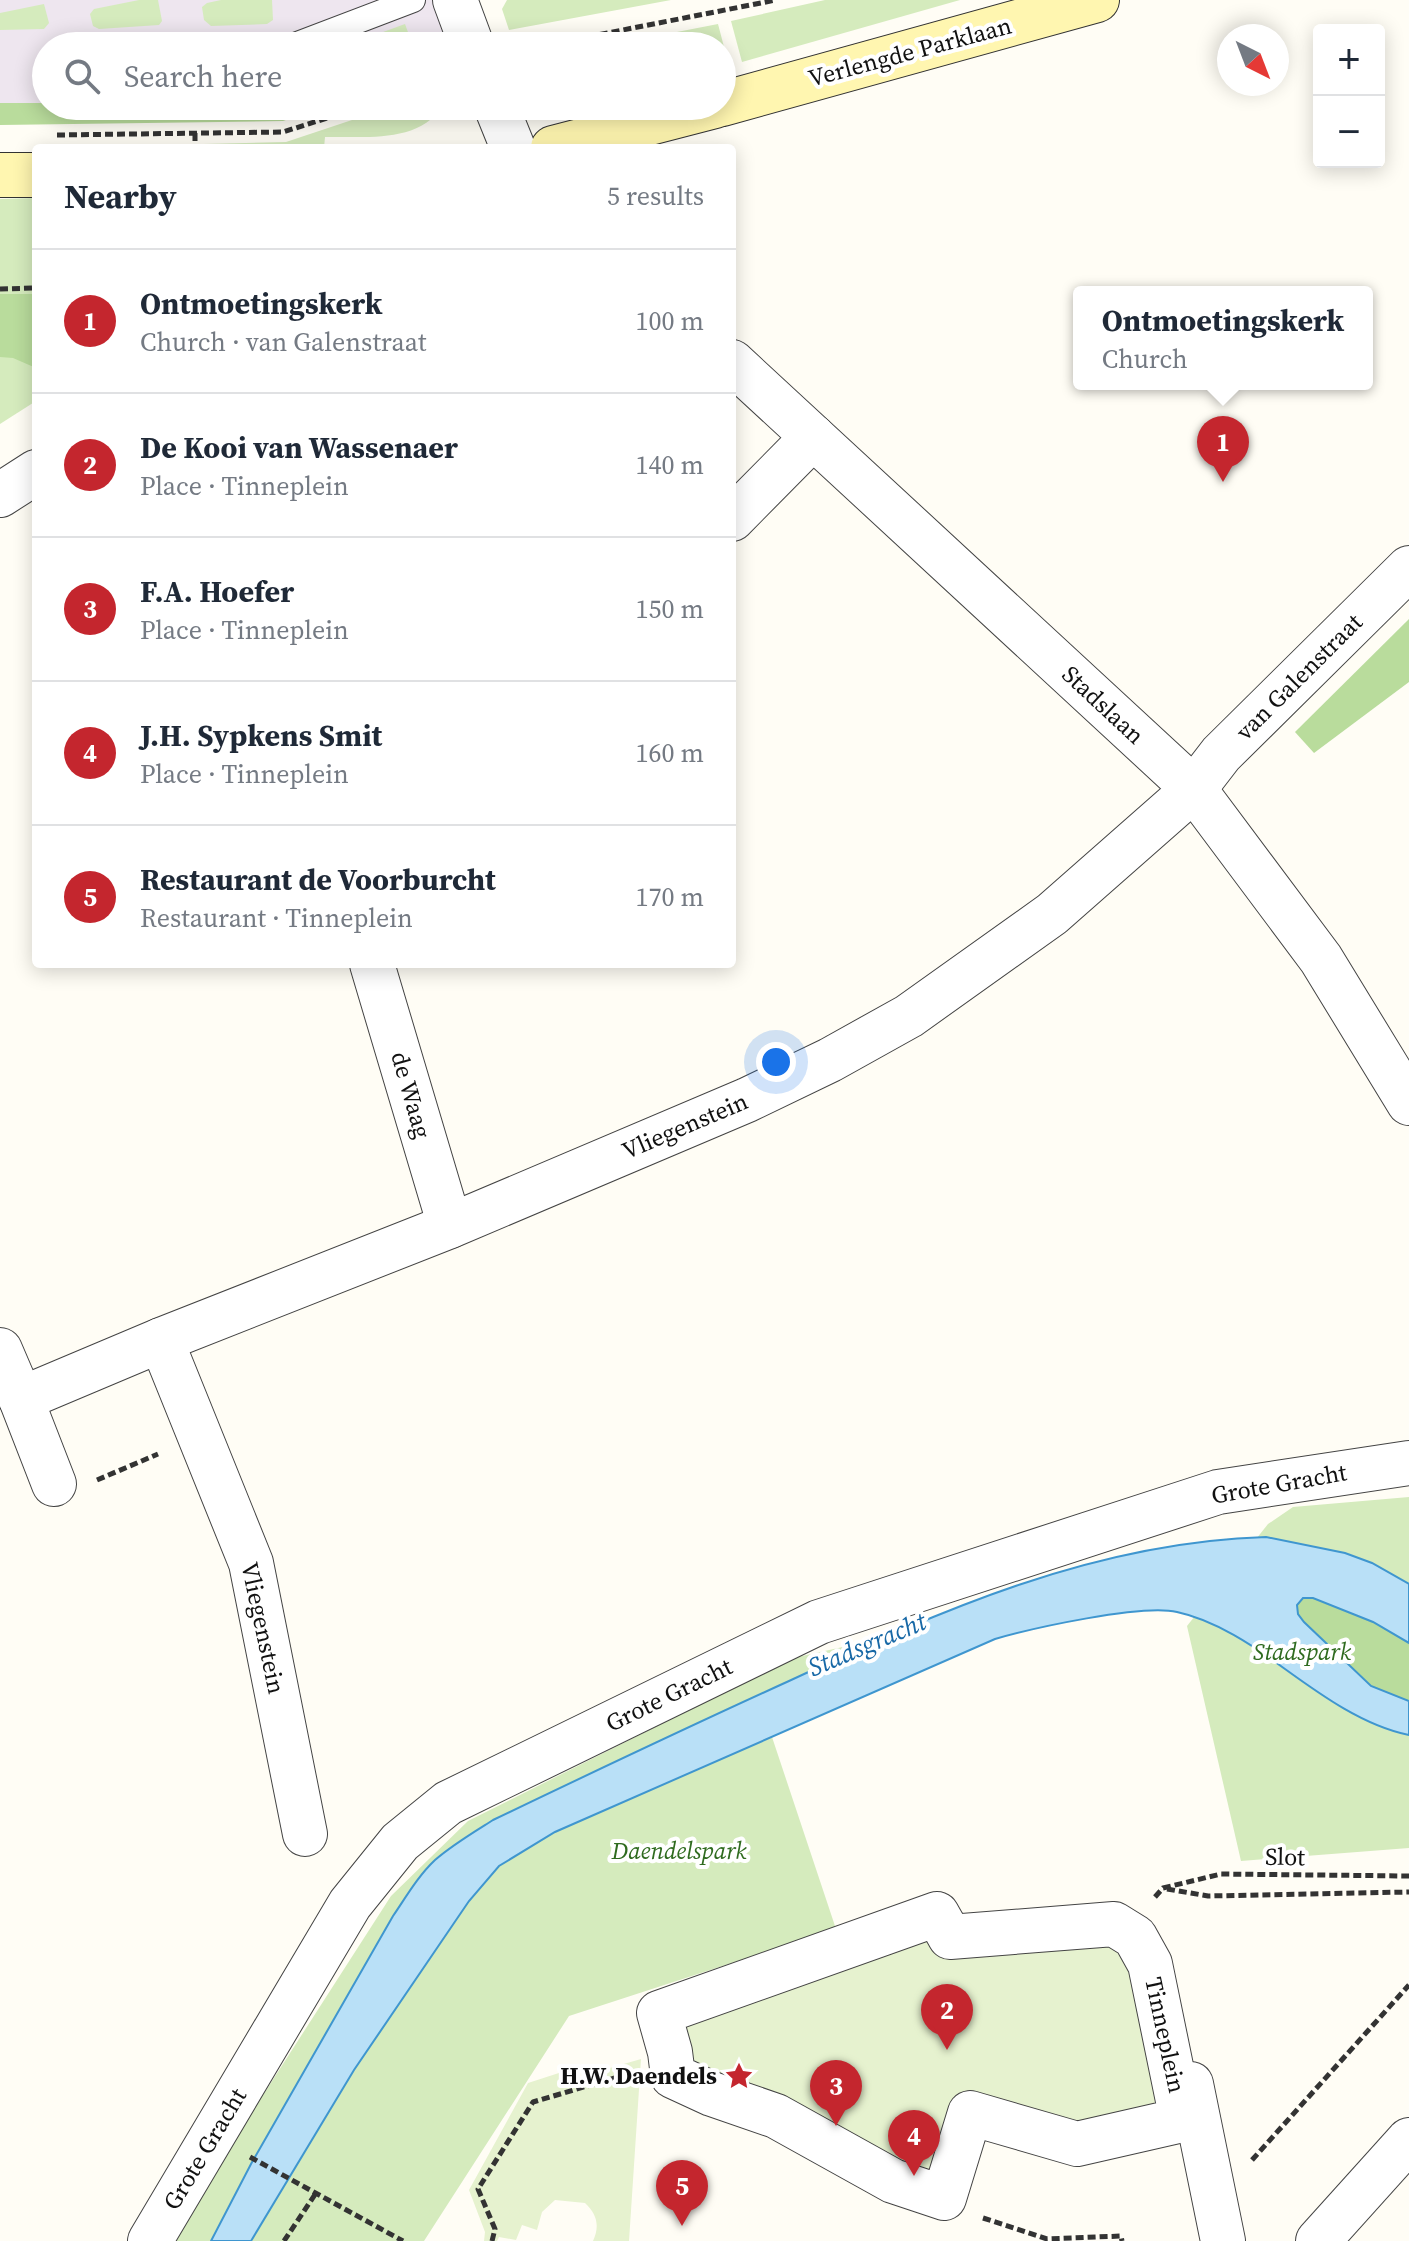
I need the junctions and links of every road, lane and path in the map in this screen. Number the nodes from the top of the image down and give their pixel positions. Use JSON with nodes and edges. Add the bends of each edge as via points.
{"nodes":[{"id":1,"x":413,"y":0,"type":"edge"},
{"id":2,"x":455,"y":0,"type":"edge"},
{"id":3,"x":776,"y":0,"type":"edge"},
{"id":4,"x":1097,"y":0,"type":"edge"},
{"id":5,"x":329,"y":32,"type":"edge"},
{"id":6,"x":467,"y":32,"type":"edge"},
{"id":7,"x":613,"y":32,"type":"edge"},
{"id":8,"x":736,"y":100,"type":"edge"},
{"id":9,"x":321,"y":120,"type":"edge"},
{"id":10,"x":502,"y":120,"type":"edge"},
{"id":11,"x":664,"y":120,"type":"edge"},
{"id":12,"x":195,"y":133,"type":"junction"},
{"id":13,"x":118,"y":144,"type":"edge"},
{"id":14,"x":195,"y":144,"type":"edge"},
{"id":15,"x":511,"y":144,"type":"edge"},
{"id":16,"x":578,"y":144,"type":"edge"},
{"id":17,"x":32,"y":159,"type":"edge"},
{"id":18,"x":0,"y":175,"type":"edge"},
{"id":19,"x":32,"y":288,"type":"edge"},
{"id":20,"x":0,"y":289,"type":"edge"},
{"id":21,"x":736,"y":366,"type":"edge"},
{"id":22,"x":813,"y":437,"type":"junction"},
{"id":23,"x":32,"y":475,"type":"edge"},
{"id":24,"x":0,"y":495,"type":"edge"},
{"id":25,"x":736,"y":515,"type":"edge"},
{"id":26,"x":1409,"y":568,"type":"edge"},
{"id":27,"x":1194,"y":789,"type":"junction"},
{"id":28,"x":373,"y":968,"type":"edge"},
{"id":29,"x":1409,"y":1103,"type":"edge"},
{"id":30,"x":450,"y":1226,"type":"junction"},
{"id":31,"x":161,"y":1340,"type":"junction"},
{"id":32,"x":0,"y":1350,"type":"edge"},
{"id":33,"x":21,"y":1399,"type":"junction"},
{"id":34,"x":200,"y":1436,"type":"junction"},
{"id":35,"x":1409,"y":1463,"type":"edge"},
{"id":36,"x":54,"y":1484,"type":"joint"},
{"id":37,"x":305,"y":1834,"type":"dead end"},
{"id":38,"x":1409,"y":1876,"type":"edge"},
{"id":39,"x":1409,"y":1892,"type":"edge"},
{"id":40,"x":1151,"y":1901,"type":"junction"},
{"id":41,"x":946,"y":1928,"type":"junction"},
{"id":42,"x":1409,"y":1985,"type":"edge"},
{"id":43,"x":639,"y":2074,"type":"dead end"},
{"id":44,"x":1409,"y":2140,"type":"edge"},
{"id":45,"x":248,"y":2156,"type":"dead end"},
{"id":46,"x":316,"y":2193,"type":"junction"},
{"id":47,"x":1219,"y":2221,"type":"edge"},
{"id":48,"x":150,"y":2241,"type":"edge"},
{"id":49,"x":284,"y":2241,"type":"edge"},
{"id":50,"x":403,"y":2241,"type":"edge"},
{"id":51,"x":492,"y":2241,"type":"edge"},
{"id":52,"x":1318,"y":2241,"type":"edge"}],
"edges":[{"from":1,"to":5,"type":"lane"},
{"from":2,"to":6,"type":"street"},
{"from":3,"to":7,"type":"path"},
{"from":4,"to":8,"type":"street","name":"Verlengde Parklaan"},
{"from":9,"to":12,"type":"path","via":[[283,132]]},
{"from":10,"to":15,"type":"street"},
{"from":11,"to":16,"type":"street"},
{"from":12,"to":13,"type":"path"},
{"from":12,"to":14,"type":"path"},
{"from":17,"to":18,"type":"street"},
{"from":19,"to":20,"type":"path"},
{"from":21,"to":22,"type":"street","name":"Stadslaan"},
{"from":22,"to":25,"type":"street"},
{"from":22,"to":27,"type":"street","name":"Stadslaan"},
{"from":23,"to":24,"type":"street"},
{"from":26,"to":27,"type":"street","name":"van Galenstraat","via":[[1221,754]]},
{"from":27,"to":29,"type":"street","name":"Stadslaan","via":[[1321,959]]},
{"from":27,"to":30,"type":"street","name":"Vliegenstein","via":[[1052,914],[909,1016],[747,1100]]},
{"from":28,"to":30,"type":"street","name":"de Waag"},
{"from":30,"to":31,"type":"street","name":"Vliegenstein"},
{"from":31,"to":33,"type":"street","name":"Vliegenstein"},
{"from":31,"to":34,"type":"street","name":"Vliegenstein"},
{"from":32,"to":33,"type":"street"},
{"from":33,"to":36,"type":"street"},
{"from":34,"to":36,"type":"path","via":[[59,1496]]},
{"from":34,"to":37,"type":"street","name":"Vliegenstein","via":[[251,1563]]},
{"from":35,"to":48,"type":"street","name":"Grote Gracht","via":[[1218,1492],[819,1622],[448,1803],[400,1842],[350,1904]]},
{"from":38,"to":40,"type":"path","name":"Slot","via":[[1221,1874]]},
{"from":39,"to":40,"type":"path","name":"Slot","via":[[1194,1895]]},
{"from":40,"to":41,"type":"street","name":"Tinneplein"},
{"from":40,"to":47,"type":"street","name":"Tinneplein"},
{"from":41,"to":41,"type":"street","name":"Tinneplein","via":[[937,1914],[659,2013],[673,2076],[776,2116],[893,2181],[944,2198],[970,2113],[1077,2144],[1182,2120],[1150,1964],[1135,1937],[1114,1924],[965,1938],[950,1937]]},
{"from":42,"to":47,"type":"path"},
{"from":43,"to":51,"type":"path","via":[[533,2102],[478,2189],[495,2229]]},
{"from":44,"to":52,"type":"street"},
{"from":45,"to":46,"type":"path"},
{"from":46,"to":49,"type":"path"},
{"from":46,"to":50,"type":"path"}]}
